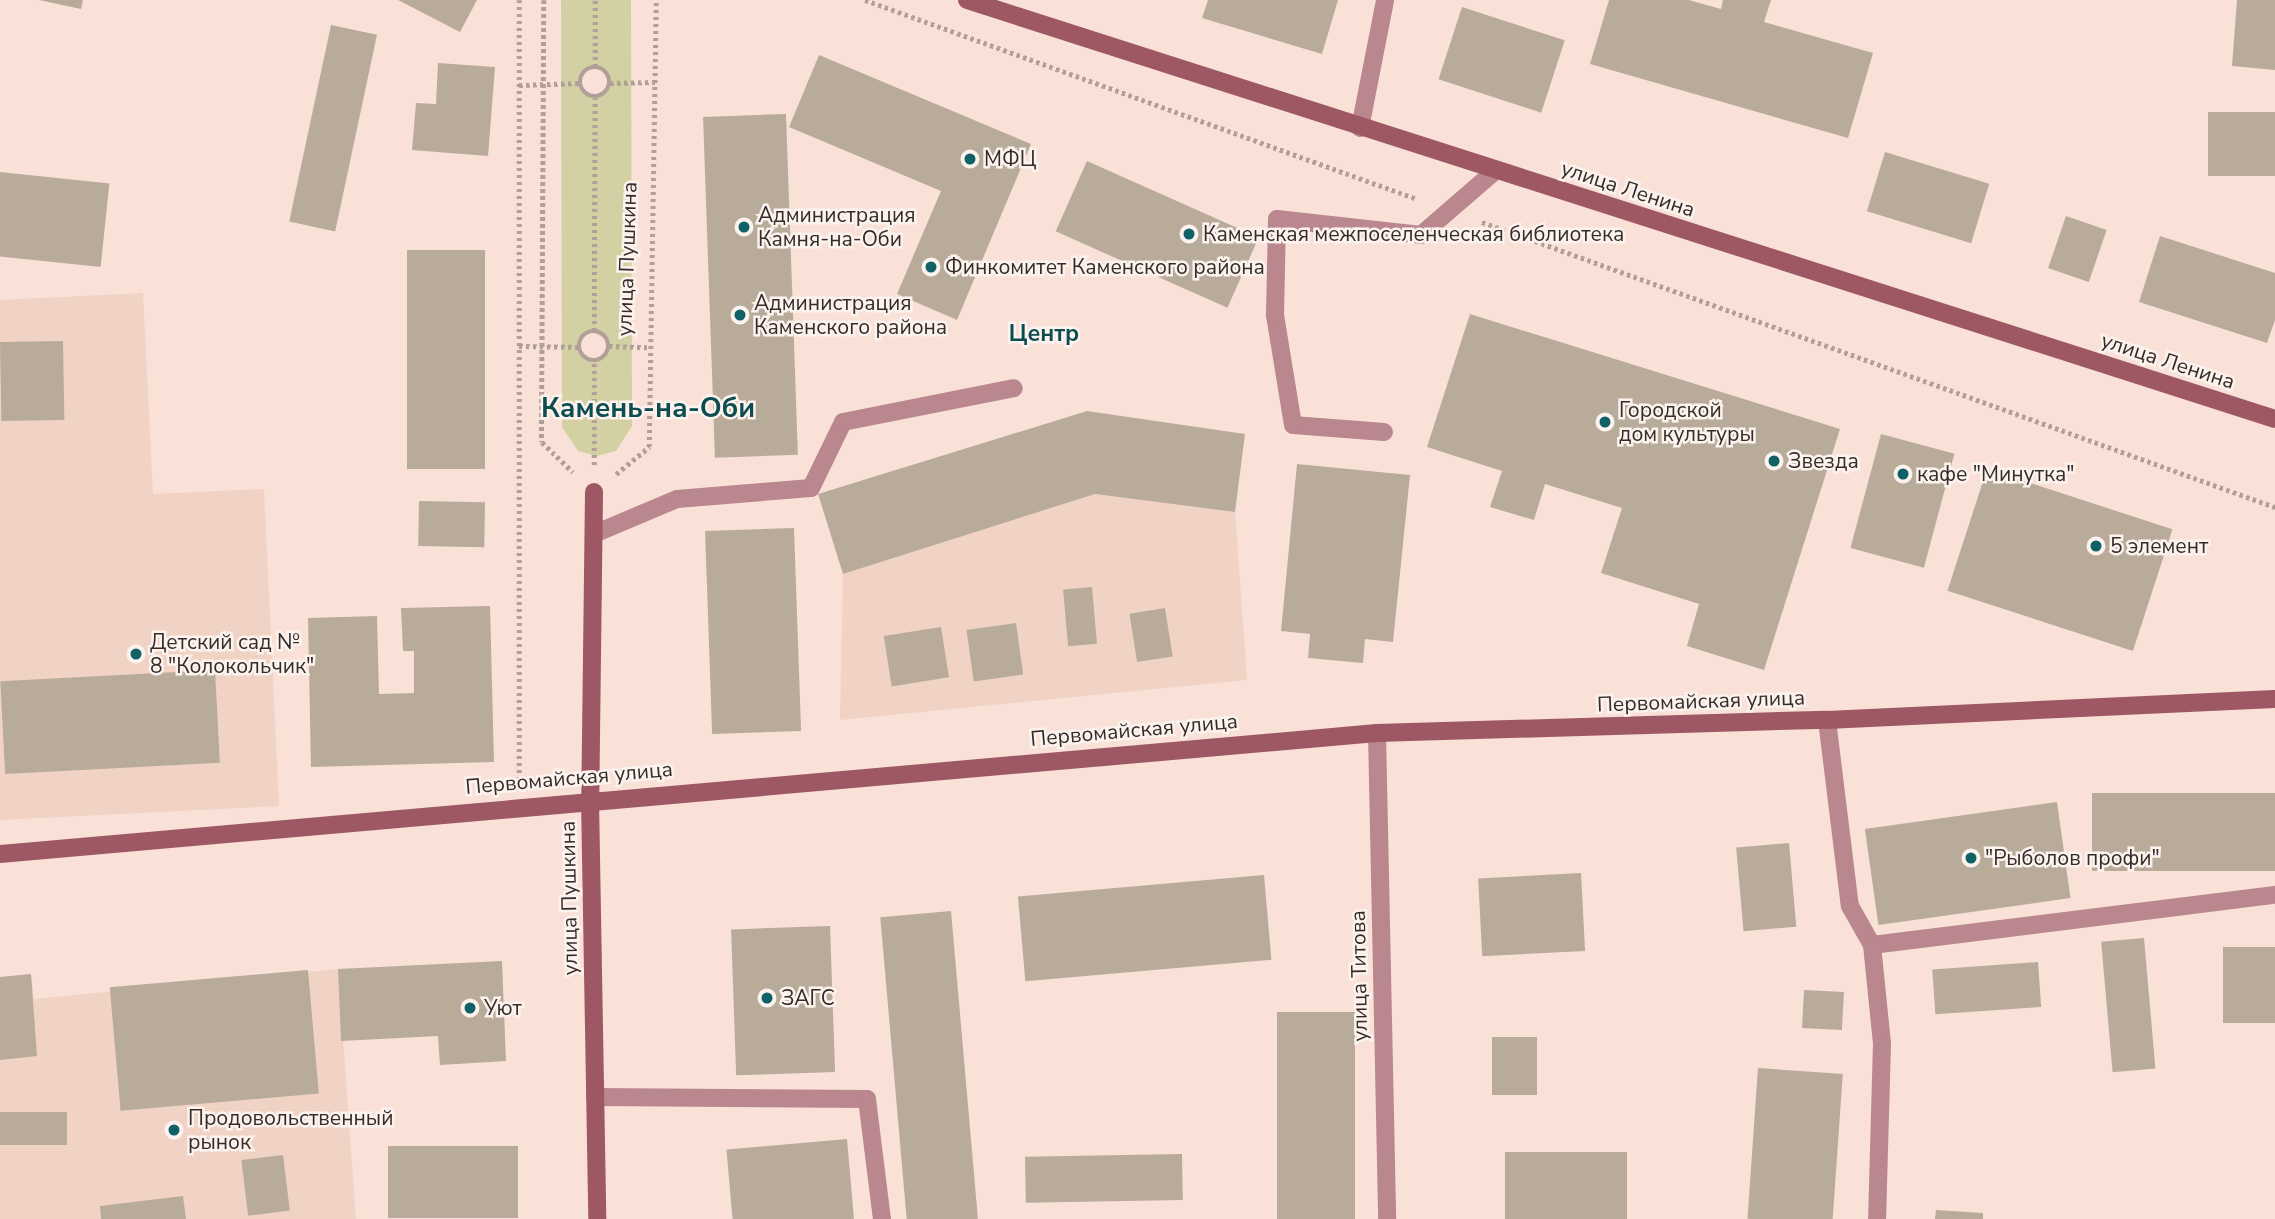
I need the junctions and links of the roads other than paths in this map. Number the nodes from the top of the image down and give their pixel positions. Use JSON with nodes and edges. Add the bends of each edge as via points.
{"nodes":[{"id":1,"x":967,"y":0,"type":"edge"},
{"id":2,"x":1385,"y":0,"type":"edge"},
{"id":3,"x":1360,"y":128,"type":"junction"},
{"id":4,"x":1495,"y":171,"type":"junction"},
{"id":5,"x":1014,"y":388,"type":"dead end"},
{"id":6,"x":2275,"y":419,"type":"edge"},
{"id":7,"x":1384,"y":432,"type":"dead end"},
{"id":8,"x":594,"y":492,"type":"road end"},
{"id":9,"x":594,"y":534,"type":"junction"},
{"id":10,"x":2275,"y":699,"type":"edge"},
{"id":11,"x":1827,"y":720,"type":"junction"},
{"id":12,"x":1377,"y":733,"type":"junction"},
{"id":13,"x":590,"y":799,"type":"junction"},
{"id":14,"x":0,"y":854,"type":"edge"},
{"id":15,"x":2275,"y":895,"type":"edge"},
{"id":16,"x":1872,"y":945,"type":"junction"},
{"id":17,"x":595,"y":1097,"type":"junction"},
{"id":18,"x":597,"y":1219,"type":"edge"},
{"id":19,"x":882,"y":1219,"type":"edge"},
{"id":20,"x":1387,"y":1219,"type":"edge"},
{"id":21,"x":1877,"y":1219,"type":"edge"}],
"edges":[{"from":1,"to":3,"type":"street","name":"улица Ленина"},
{"from":2,"to":3,"type":"street"},
{"from":3,"to":4,"type":"street","name":"улица Ленина"},
{"from":4,"to":6,"type":"street","name":"улица Ленина"},
{"from":4,"to":7,"type":"street","via":[[1421,235],[1277,219],[1275,315],[1293,425]]},
{"from":5,"to":9,"type":"street","via":[[843,422],[811,488],[677,499]]},
{"from":8,"to":9,"type":"street","name":"улица Пушкина"},
{"from":9,"to":13,"type":"street","name":"улица Пушкина"},
{"from":10,"to":11,"type":"street","name":"Первомайская улица"},
{"from":11,"to":12,"type":"street","name":"Первомайская улица"},
{"from":11,"to":16,"type":"street","via":[[1850,906]]},
{"from":12,"to":13,"type":"street","name":"Первомайская улица"},
{"from":12,"to":20,"type":"street","name":"улица Титова"},
{"from":13,"to":14,"type":"street","name":"Первомайская улица"},
{"from":13,"to":17,"type":"street","name":"улица Пушкина"},
{"from":15,"to":16,"type":"street"},
{"from":16,"to":21,"type":"street","via":[[1882,1043]]},
{"from":17,"to":18,"type":"street","name":"улица Пушкина"},
{"from":17,"to":19,"type":"street","via":[[867,1099]]}]}
